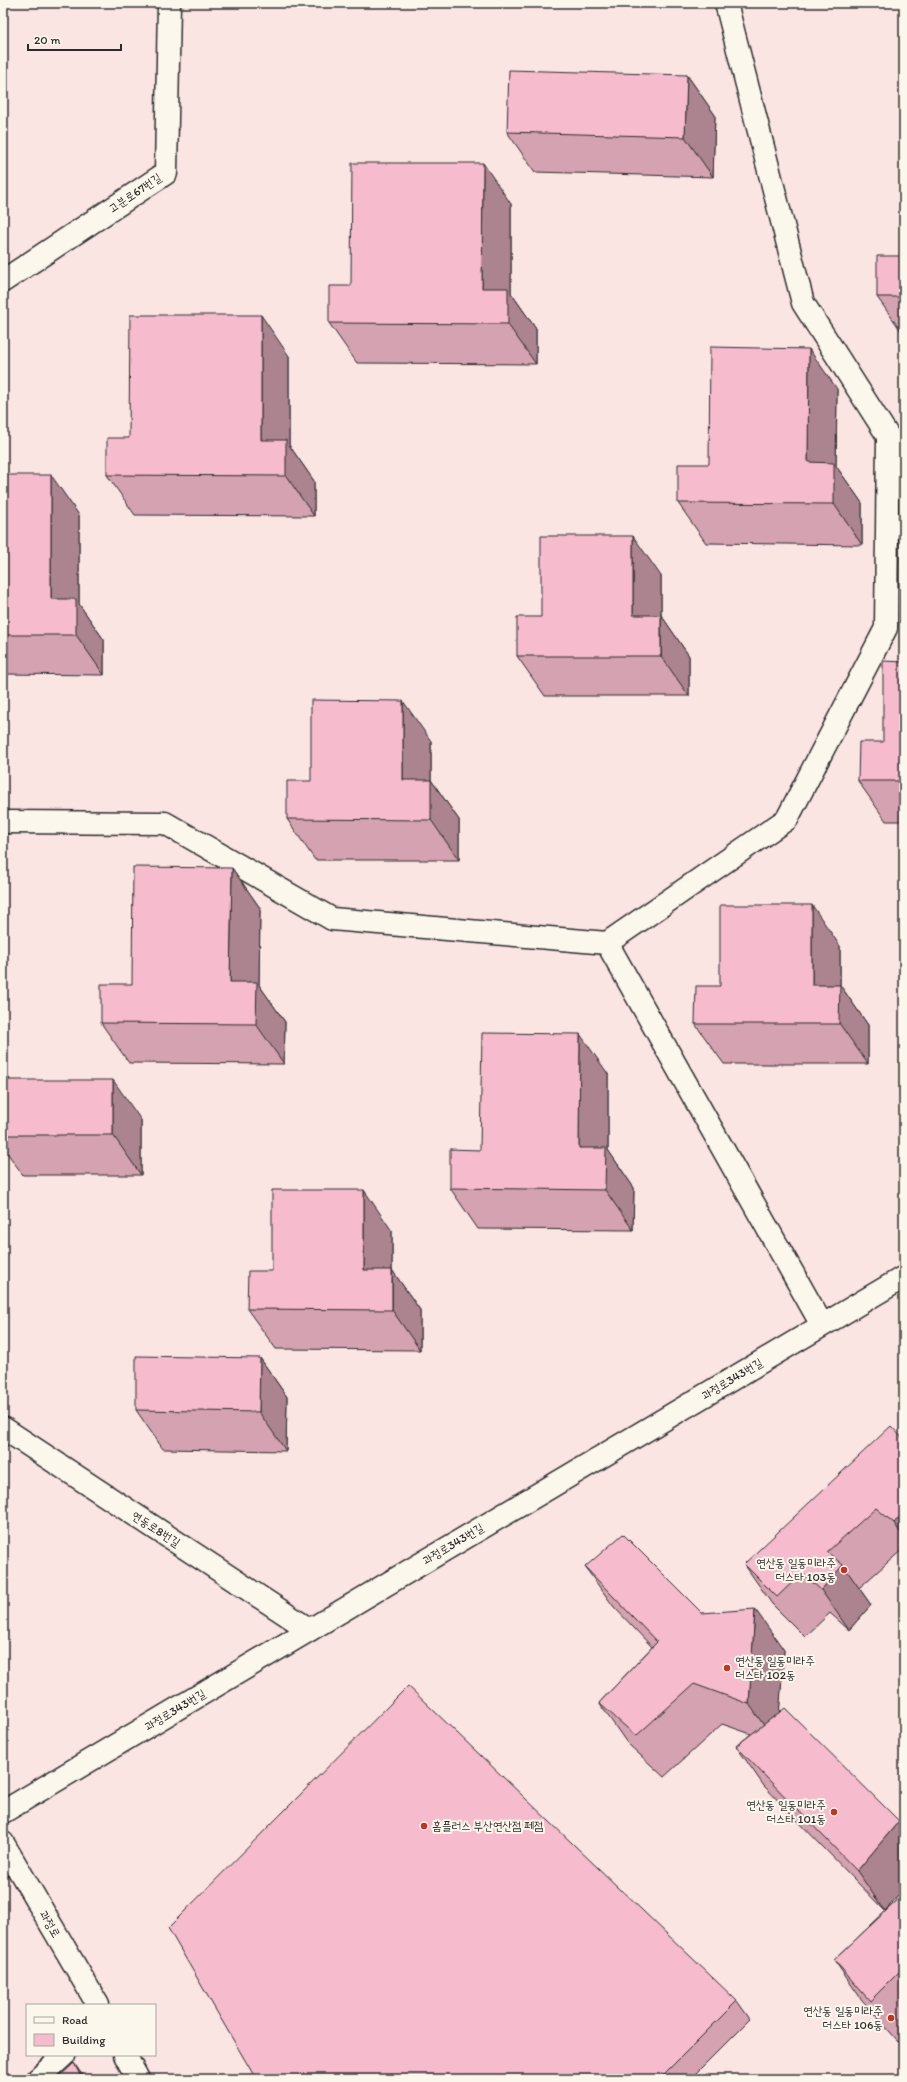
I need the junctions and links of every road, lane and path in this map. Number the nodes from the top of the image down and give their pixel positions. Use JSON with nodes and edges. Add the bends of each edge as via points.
{"nodes":[{"id":1,"x":169,"y":3,"type":"edge"},
{"id":2,"x":726,"y":3,"type":"edge"},
{"id":3,"x":3,"y":281,"type":"edge"},
{"id":4,"x":3,"y":822,"type":"edge"},
{"id":5,"x":607,"y":943,"type":"junction"},
{"id":6,"x":904,"y":1276,"type":"edge"},
{"id":7,"x":822,"y":1325,"type":"junction"},
{"id":8,"x":3,"y":1428,"type":"edge"},
{"id":9,"x":310,"y":1630,"type":"junction"},
{"id":10,"x":3,"y":1812,"type":"edge"},
{"id":11,"x":3,"y":1843,"type":"edge"},
{"id":12,"x":97,"y":2004,"type":"edge"},
{"id":13,"x":63,"y":2056,"type":"edge"},
{"id":14,"x":126,"y":2056,"type":"edge"},
{"id":15,"x":38,"y":2079,"type":"edge"},
{"id":16,"x":138,"y":2079,"type":"edge"}],
"edges":[{"from":1,"to":3,"type":"street","name":"고분로67번길","via":[[166,172]]},
{"from":2,"to":5,"type":"street","via":[[803,303],[888,436],[886,628],[787,819]]},
{"from":4,"to":5,"type":"street","via":[[165,823],[332,919]]},
{"from":5,"to":7,"type":"street"},
{"from":6,"to":7,"type":"street","name":"과정로343번길"},
{"from":7,"to":9,"type":"street","name":"과정로343번길"},
{"from":8,"to":9,"type":"street","name":"연동로8번길"},
{"from":9,"to":10,"type":"street","name":"과정로343번길"},
{"from":11,"to":12,"type":"street","name":"과정로"},
{"from":13,"to":15,"type":"street"},
{"from":14,"to":16,"type":"street"}]}
